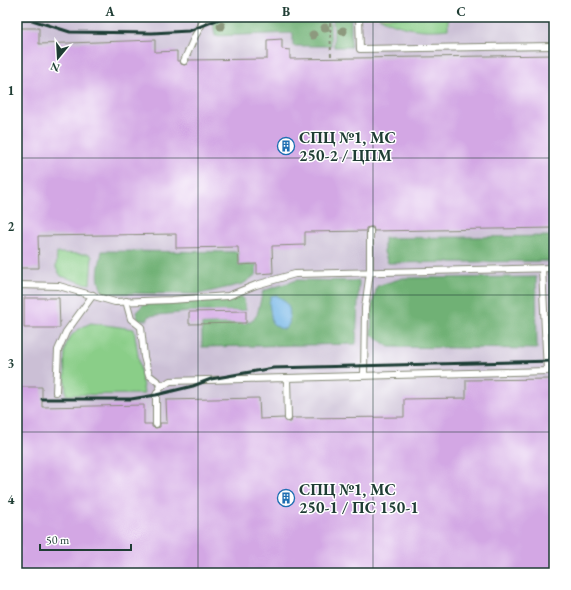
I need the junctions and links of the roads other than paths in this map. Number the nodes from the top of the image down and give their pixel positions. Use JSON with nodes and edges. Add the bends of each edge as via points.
{"nodes":[{"id":1,"x":206,"y":17,"type":"edge"},
{"id":2,"x":359,"y":17,"type":"edge"},
{"id":3,"x":554,"y":46,"type":"edge"},
{"id":4,"x":184,"y":60,"type":"dead end"},
{"id":5,"x":370,"y":231,"type":"dead end"},
{"id":6,"x":554,"y":268,"type":"edge"},
{"id":7,"x":542,"y":269,"type":"junction"},
{"id":8,"x":370,"y":272,"type":"junction"},
{"id":9,"x":17,"y":285,"type":"edge"},
{"id":10,"x":93,"y":295,"type":"junction"},
{"id":11,"x":126,"y":301,"type":"junction"},
{"id":12,"x":364,"y":376,"type":"junction"},
{"id":13,"x":287,"y":378,"type":"junction"},
{"id":14,"x":163,"y":386,"type":"junction"},
{"id":15,"x":56,"y":392,"type":"dead end"},
{"id":16,"x":288,"y":418,"type":"dead end"},
{"id":17,"x":156,"y":424,"type":"dead end"}],
"edges":[{"from":1,"to":4,"type":"lane"},
{"from":2,"to":3,"type":"lane","via":[[360,49]]},
{"from":5,"to":8,"type":"lane"},
{"from":6,"to":7,"type":"lane"},
{"from":7,"to":8,"type":"lane"},
{"from":7,"to":12,"type":"lane","via":[[547,371]]},
{"from":8,"to":11,"type":"lane","via":[[295,274],[228,296]]},
{"from":8,"to":12,"type":"lane","via":[[365,308]]},
{"from":9,"to":10,"type":"lane","via":[[59,286]]},
{"from":10,"to":11,"type":"lane","via":[[115,302]]},
{"from":10,"to":15,"type":"lane","via":[[66,332],[58,350]]},
{"from":11,"to":14,"type":"lane","via":[[131,320],[141,327],[149,375]]},
{"from":12,"to":13,"type":"lane"},
{"from":13,"to":14,"type":"lane","via":[[170,381]]},
{"from":13,"to":16,"type":"lane"},
{"from":14,"to":17,"type":"lane","via":[[156,395]]}]}
